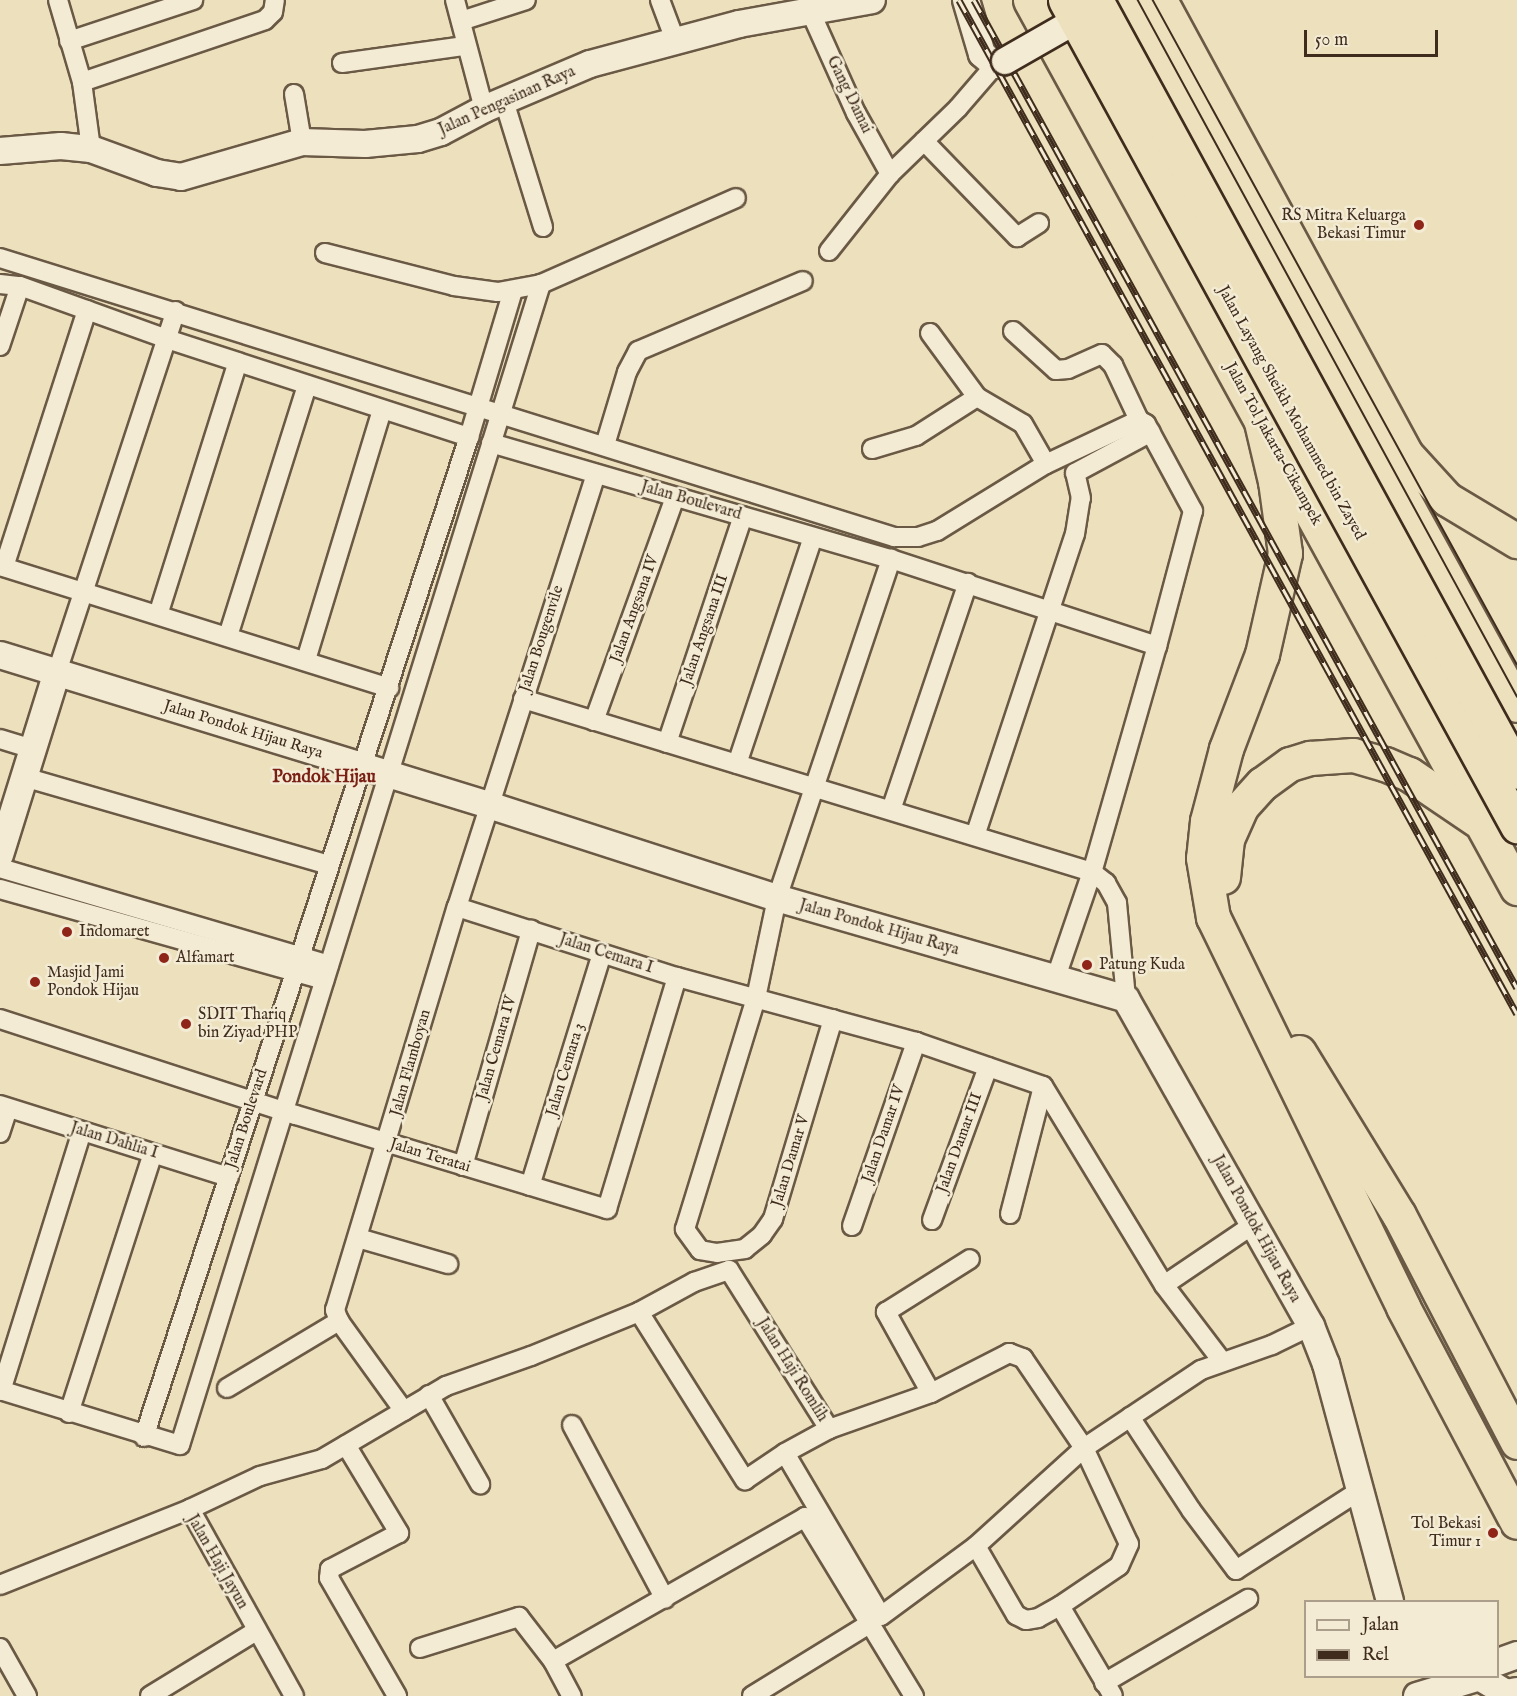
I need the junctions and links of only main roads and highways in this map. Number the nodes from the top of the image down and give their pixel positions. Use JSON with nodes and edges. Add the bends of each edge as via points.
{"nodes":[{"id":1,"x":1030,"y":0,"type":"edge"},
{"id":2,"x":1065,"y":0,"type":"edge"},
{"id":3,"x":1096,"y":0,"type":"edge"},
{"id":4,"x":1128,"y":0,"type":"edge"},
{"id":5,"x":1160,"y":0,"type":"edge"},
{"id":6,"x":1261,"y":422,"type":"junction"},
{"id":7,"x":1517,"y":541,"type":"edge"},
{"id":8,"x":1517,"y":705,"type":"edge"},
{"id":9,"x":1517,"y":772,"type":"edge"},
{"id":10,"x":1481,"y":823,"type":"junction"},
{"id":11,"x":1517,"y":826,"type":"edge"},
{"id":12,"x":1517,"y":888,"type":"edge"},
{"id":13,"x":1517,"y":1442,"type":"edge"},
{"id":14,"x":1517,"y":1522,"type":"edge"}],
"edges":[{"from":1,"to":6,"type":"highway","name":"Jalan Tol Jakarta–Cikampek"},
{"from":2,"to":11,"type":"highway","name":"Jalan Layang Sheikh Mohammed bin Zayed","bridge":true},
{"from":3,"to":9,"type":"highway","name":"Jalan Layang Sheikh Mohammed bin Zayed","bridge":true},
{"from":4,"to":8,"type":"highway"},
{"from":5,"to":7,"type":"highway","via":[[1406,454],[1447,499]]},
{"from":6,"to":10,"type":"highway","name":"Jalan Tol Jakarta–Cikampek"},
{"from":6,"to":14,"type":"highway","via":[[1275,481],[1285,553],[1262,654],[1226,749],[1207,821],[1203,858],[1213,917],[1403,1307]]},
{"from":10,"to":12,"type":"highway","name":"Jalan Tol Jakarta–Cikampek"},
{"from":10,"to":13,"type":"highway","via":[[1409,774],[1385,764],[1353,755],[1310,758],[1290,764],[1262,784],[1242,807],[1227,839],[1222,865],[1226,905],[1255,975],[1355,1149],[1399,1215]]}]}
